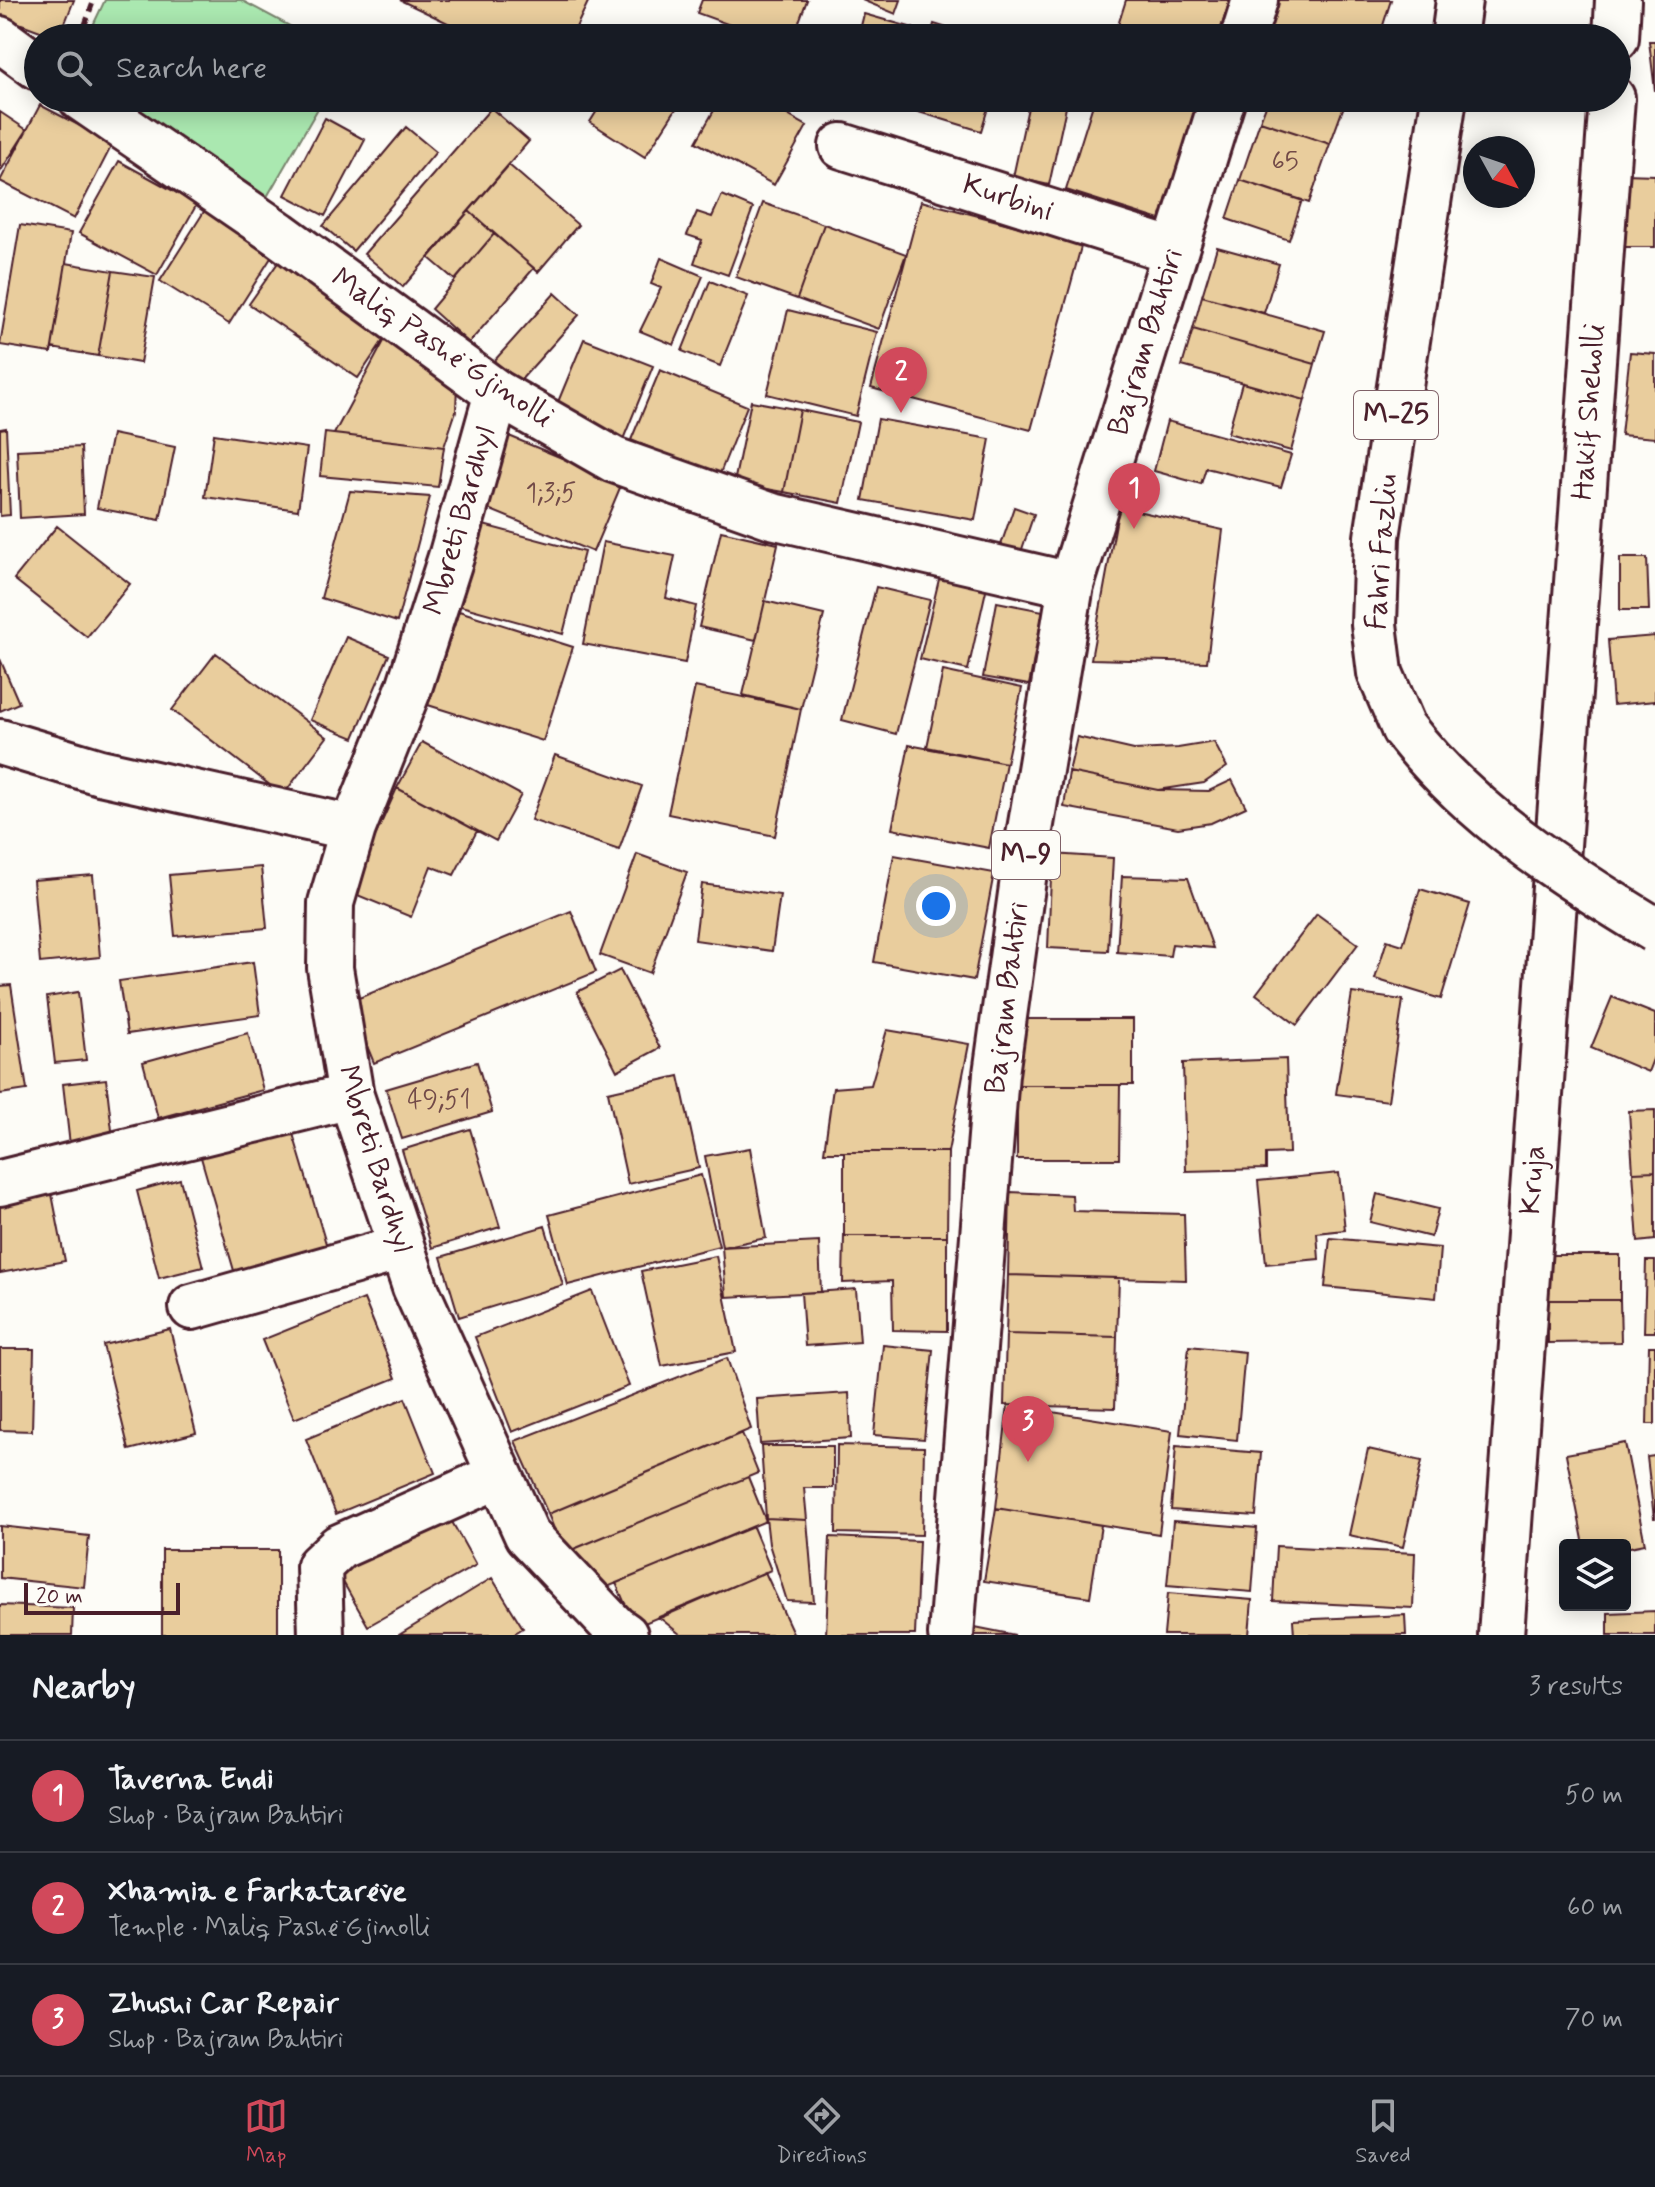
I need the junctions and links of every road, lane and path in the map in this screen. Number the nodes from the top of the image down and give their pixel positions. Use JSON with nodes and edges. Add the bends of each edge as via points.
{"nodes":[{"id":1,"x":94,"y":0,"type":"edge"},
{"id":2,"x":1255,"y":0,"type":"edge"},
{"id":3,"x":1459,"y":0,"type":"edge"},
{"id":4,"x":1618,"y":0,"type":"edge"},
{"id":5,"x":85,"y":24,"type":"edge"},
{"id":6,"x":1247,"y":24,"type":"edge"},
{"id":7,"x":1456,"y":24,"type":"edge"},
{"id":8,"x":1617,"y":24,"type":"edge"},
{"id":9,"x":0,"y":39,"type":"edge"},
{"id":10,"x":24,"y":57,"type":"edge"},
{"id":11,"x":101,"y":112,"type":"edge"},
{"id":12,"x":1219,"y":112,"type":"edge"},
{"id":13,"x":1442,"y":112,"type":"edge"},
{"id":14,"x":1611,"y":112,"type":"edge"},
{"id":15,"x":842,"y":146,"type":"dead end"},
{"id":16,"x":1174,"y":251,"type":"junction"},
{"id":17,"x":497,"y":393,"type":"junction"},
{"id":18,"x":1071,"y":585,"type":"junction"},
{"id":19,"x":1565,"y":725,"type":"joint"},
{"id":20,"x":0,"y":742,"type":"edge"},
{"id":21,"x":353,"y":828,"type":"junction"},
{"id":22,"x":1655,"y":930,"type":"edge"},
{"id":23,"x":351,"y":1096,"type":"junction"},
{"id":24,"x":0,"y":1183,"type":"edge"},
{"id":25,"x":401,"y":1248,"type":"junction"},
{"id":26,"x":192,"y":1307,"type":"dead end"},
{"id":27,"x":500,"y":1475,"type":"junction"},
{"id":28,"x":321,"y":1635,"type":"edge"},
{"id":29,"x":625,"y":1635,"type":"edge"},
{"id":30,"x":951,"y":1635,"type":"edge"},
{"id":31,"x":1501,"y":1635,"type":"edge"}],
"edges":[{"from":1,"to":5,"type":"path"},
{"from":2,"to":6,"type":"street"},
{"from":3,"to":7,"type":"street"},
{"from":4,"to":8,"type":"street"},
{"from":9,"to":10,"type":"street"},
{"from":11,"to":17,"type":"street","name":"Maliq Pashë Gjinolli"},
{"from":12,"to":16,"type":"street","name":"Bajram Bahtiri","number":"M-9"},
{"from":13,"to":22,"type":"street","name":"Fahri Fazliu","number":"M-25","bridge":true,"via":[[1377,537],[1374,624],[1380,673],[1404,729],[1433,766],[1562,874]]},
{"from":14,"to":19,"type":"street","name":"Hakif Sheholli"},
{"from":15,"to":16,"type":"street","name":"Kurbini"},
{"from":16,"to":18,"type":"street","name":"Bajram Bahtiri","number":"M-9"},
{"from":17,"to":18,"type":"street","name":"Maliq Pashë Gjinolli","via":[[614,460],[772,516]]},
{"from":17,"to":21,"type":"street","name":"Mbreti Bardhyl","via":[[409,688]]},
{"from":18,"to":30,"type":"street","name":"Bajram Bahtiri","number":"M-9","via":[[996,1074]]},
{"from":19,"to":31,"type":"street","name":"Kruja"},
{"from":20,"to":21,"type":"street","via":[[100,772]]},
{"from":21,"to":23,"type":"street","name":"Mbreti Bardhyl","via":[[331,903],[330,968]]},
{"from":23,"to":24,"type":"street"},
{"from":23,"to":25,"type":"street","name":"Mbreti Bardhyl"},
{"from":25,"to":26,"type":"street"},
{"from":25,"to":27,"type":"street","name":"Mbreti Bardhyl"},
{"from":27,"to":28,"type":"street","via":[[339,1547],[319,1566]]},
{"from":27,"to":29,"type":"street","name":"Mbreti Bardhyl","via":[[527,1535]]}]}
